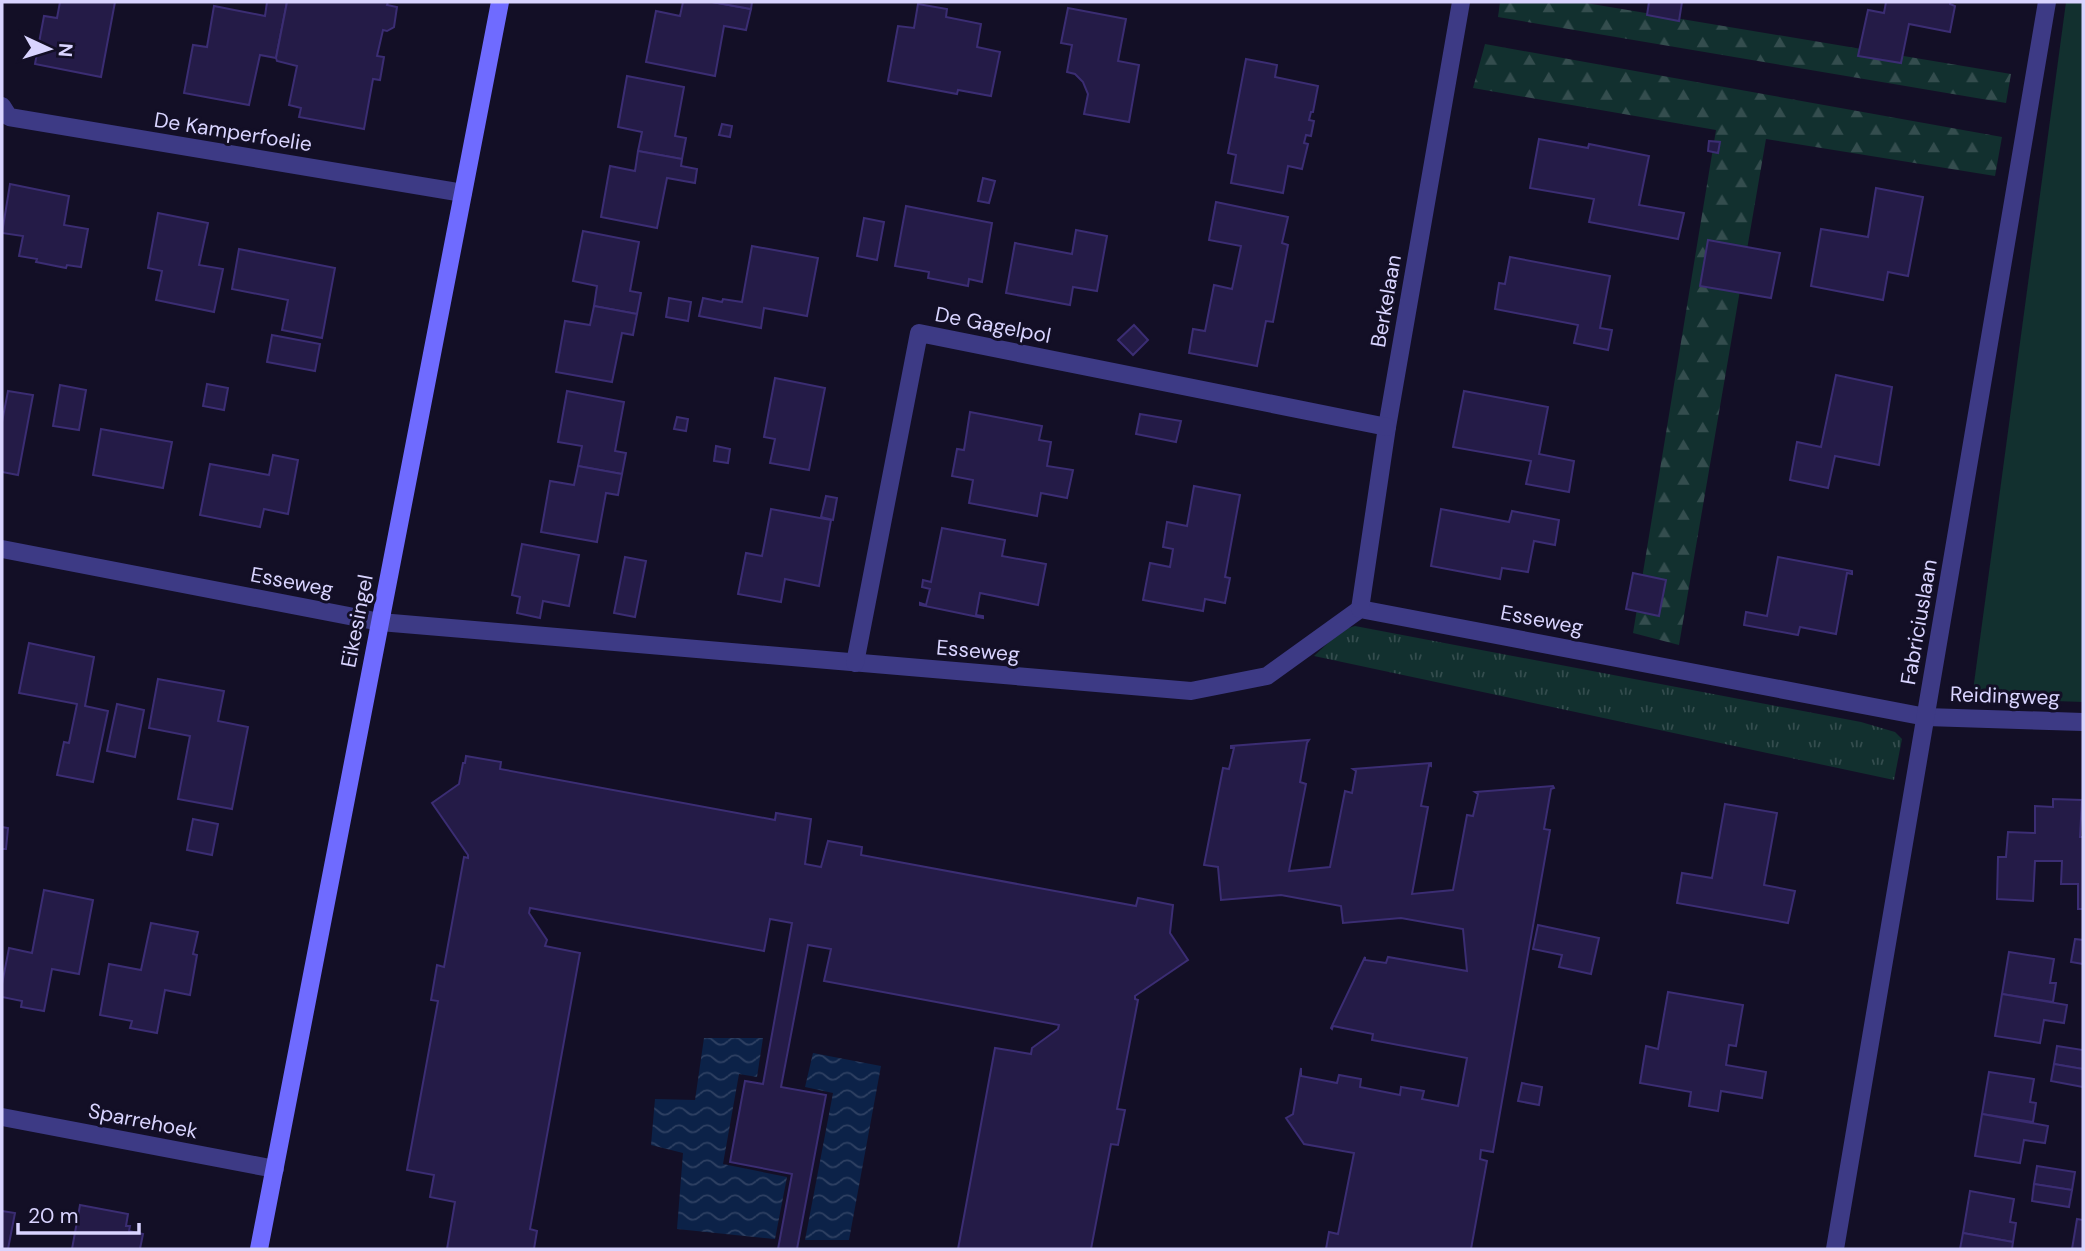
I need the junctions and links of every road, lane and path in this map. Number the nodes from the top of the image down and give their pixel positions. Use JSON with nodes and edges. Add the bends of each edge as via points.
{"nodes":[{"id":1,"x":500,"y":2,"type":"edge"},
{"id":2,"x":1461,"y":2,"type":"edge"},
{"id":3,"x":2047,"y":2,"type":"edge"},
{"id":4,"x":2,"y":106,"type":"edge"},
{"id":5,"x":463,"y":193,"type":"junction"},
{"id":6,"x":1387,"y":427,"type":"junction"},
{"id":7,"x":2,"y":549,"type":"edge"},
{"id":8,"x":1360,"y":609,"type":"junction"},
{"id":9,"x":380,"y":622,"type":"junction"},
{"id":10,"x":855,"y":663,"type":"junction"},
{"id":11,"x":1926,"y":717,"type":"junction"},
{"id":12,"x":2083,"y":722,"type":"edge"},
{"id":13,"x":2,"y":1117,"type":"edge"},
{"id":14,"x":275,"y":1169,"type":"junction"},
{"id":15,"x":259,"y":1249,"type":"edge"},
{"id":16,"x":1835,"y":1249,"type":"edge"}],
"edges":[{"from":1,"to":5,"type":"street","name":"Eikesingel"},
{"from":2,"to":6,"type":"street","name":"Berkelaan"},
{"from":3,"to":11,"type":"street","name":"Fabriciuslaan"},
{"from":4,"to":5,"type":"street","name":"De Kamperfoelie","via":[[9,117]]},
{"from":5,"to":9,"type":"street","name":"Eikesingel"},
{"from":6,"to":8,"type":"street","name":"Berkelaan"},
{"from":6,"to":10,"type":"street","name":"De Gagelpol","via":[[919,333]]},
{"from":7,"to":9,"type":"street","name":"Esseweg"},
{"from":8,"to":10,"type":"street","name":"Esseweg","via":[[1267,676],[1191,691]]},
{"from":8,"to":11,"type":"street","name":"Esseweg"},
{"from":9,"to":10,"type":"street","name":"Esseweg"},
{"from":9,"to":14,"type":"street","name":"Eikesingel"},
{"from":11,"to":12,"type":"street","name":"Reidingweg"},
{"from":11,"to":16,"type":"street","name":"Fabriciuslaan"},
{"from":13,"to":14,"type":"street","name":"Sparrehoek"},
{"from":14,"to":15,"type":"street","name":"Eikesingel"}]}
